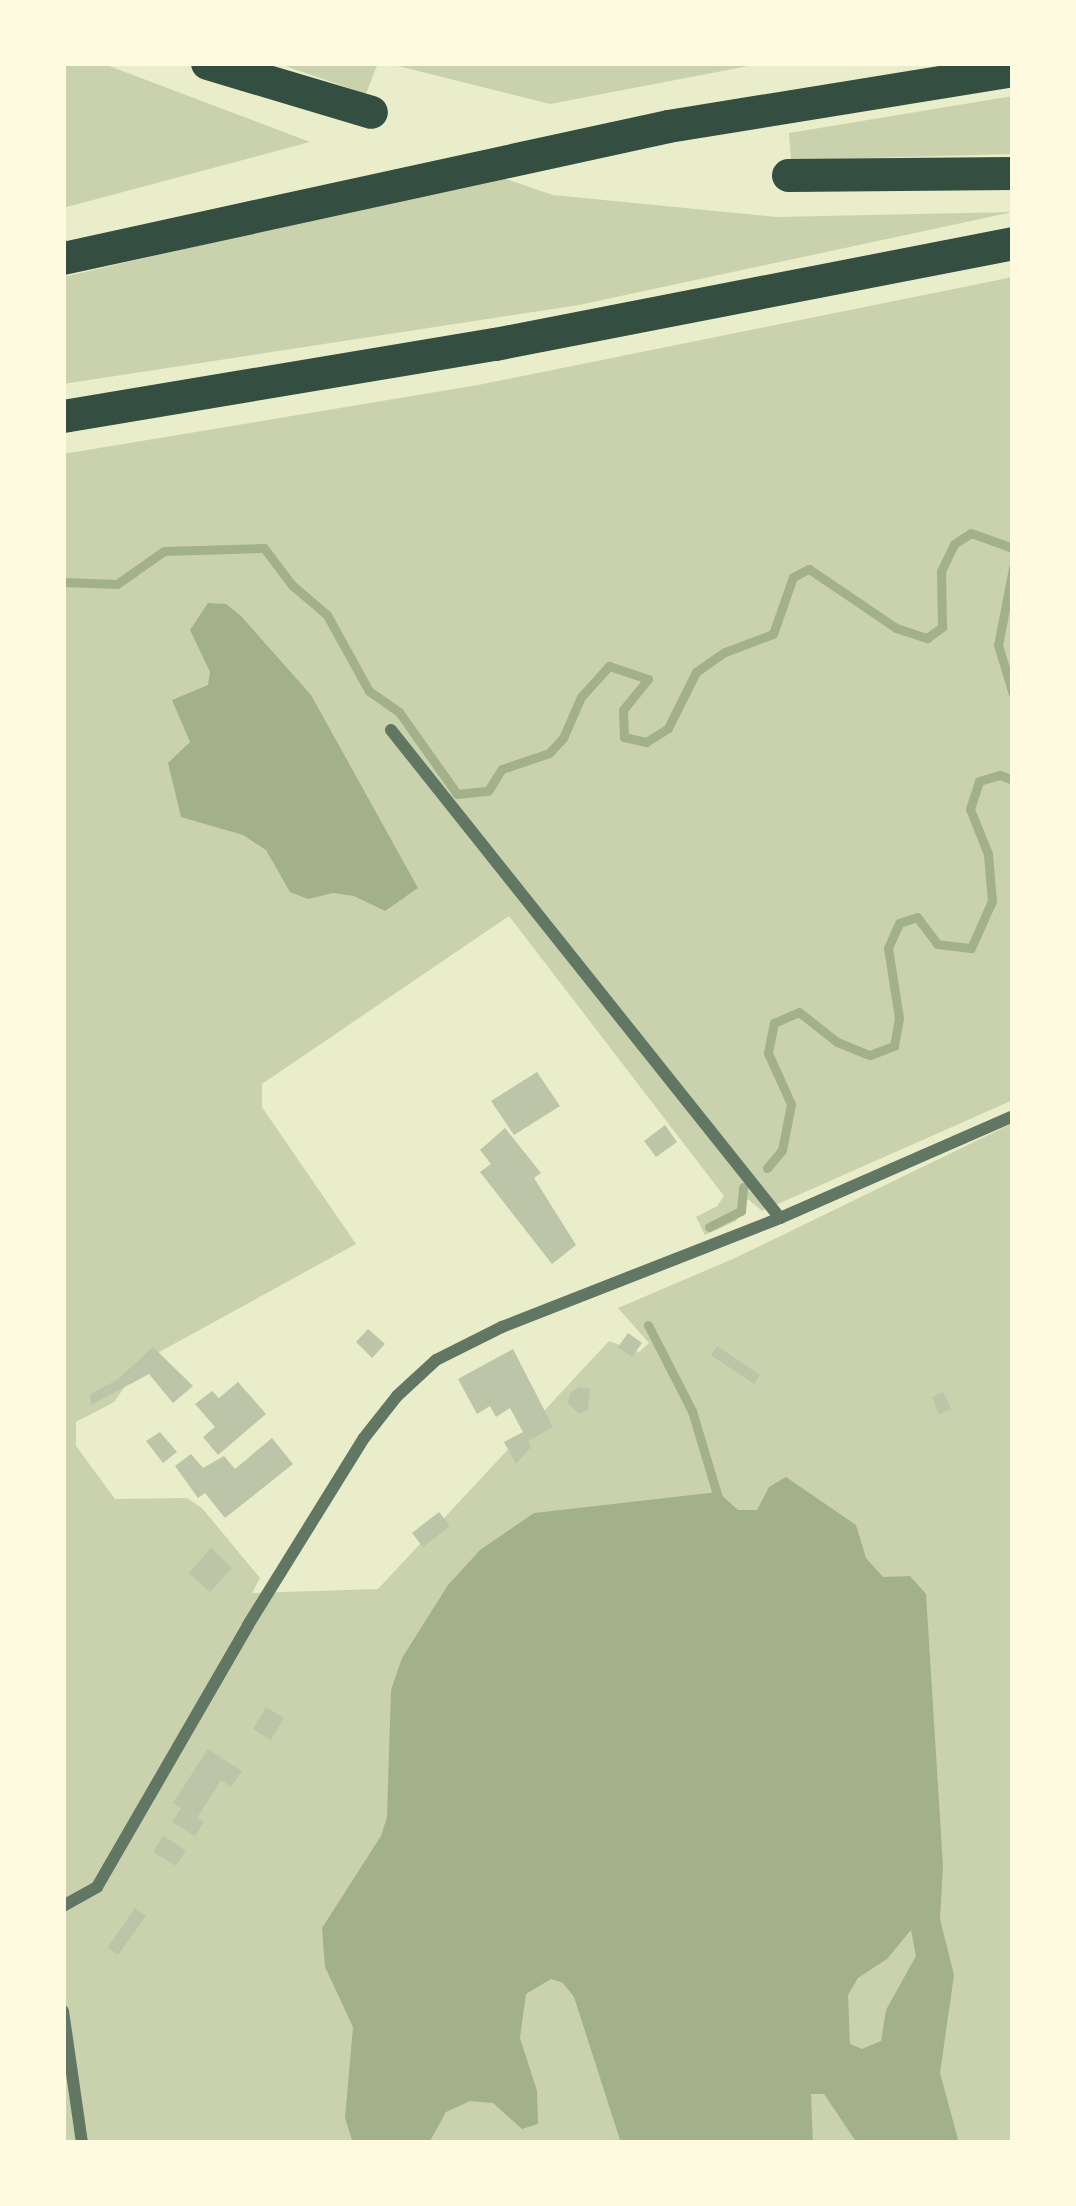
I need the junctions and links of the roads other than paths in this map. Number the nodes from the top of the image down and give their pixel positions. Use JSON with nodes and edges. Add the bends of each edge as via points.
{"nodes":[{"id":1,"x":207,"y":63,"type":"edge"},
{"id":2,"x":1013,"y":70,"type":"edge"},
{"id":3,"x":371,"y":112,"type":"dead end"},
{"id":4,"x":1013,"y":173,"type":"edge"},
{"id":5,"x":788,"y":175,"type":"dead end"},
{"id":6,"x":1013,"y":243,"type":"edge"},
{"id":7,"x":63,"y":258,"type":"edge"},
{"id":8,"x":63,"y":416,"type":"edge"},
{"id":9,"x":391,"y":730,"type":"dead end"},
{"id":10,"x":1013,"y":1116,"type":"edge"},
{"id":11,"x":780,"y":1218,"type":"junction"},
{"id":12,"x":63,"y":1906,"type":"edge"},
{"id":13,"x":63,"y":2011,"type":"edge"},
{"id":14,"x":82,"y":2143,"type":"edge"}],
"edges":[{"from":1,"to":3,"type":"highway"},
{"from":2,"to":7,"type":"highway","via":[[668,126]]},
{"from":4,"to":5,"type":"highway"},
{"from":6,"to":8,"type":"highway","via":[[494,344]]},
{"from":9,"to":11,"type":"street"},
{"from":10,"to":11,"type":"street"},
{"from":11,"to":12,"type":"street","via":[[502,1327],[436,1360],[397,1396],[248,1625],[110,1868],[97,1887]]},
{"from":13,"to":14,"type":"street"}]}
